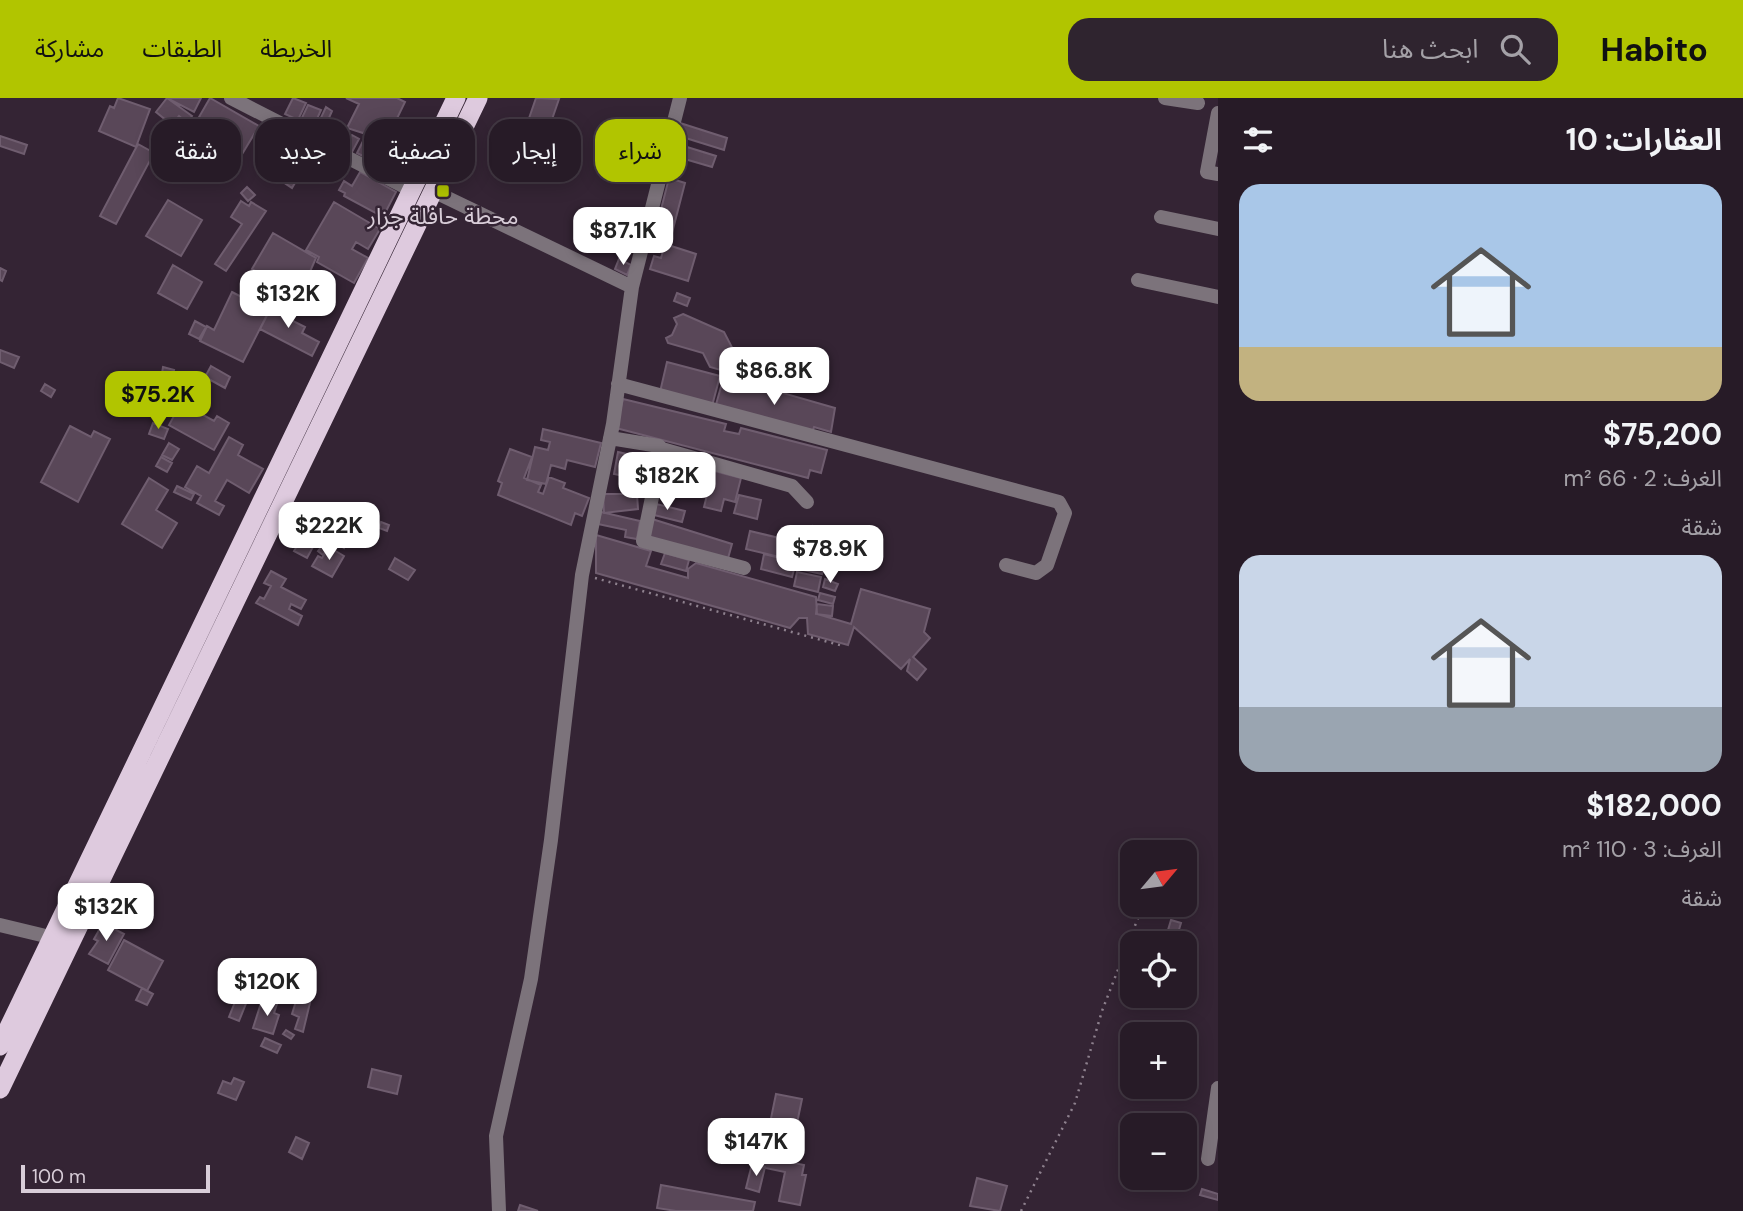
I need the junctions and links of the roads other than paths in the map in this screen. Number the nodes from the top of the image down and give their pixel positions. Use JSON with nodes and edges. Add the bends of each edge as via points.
{"nodes":[{"id":1,"x":231,"y":98,"type":"edge"},
{"id":2,"x":456,"y":98,"type":"edge"},
{"id":3,"x":478,"y":98,"type":"edge"},
{"id":4,"x":680,"y":98,"type":"edge"},
{"id":5,"x":1166,"y":98,"type":"edge"},
{"id":6,"x":1199,"y":101,"type":"edge"},
{"id":7,"x":1218,"y":113,"type":"edge"},
{"id":8,"x":1218,"y":174,"type":"edge"},
{"id":9,"x":411,"y":190,"type":"junction"},
{"id":10,"x":433,"y":191,"type":"junction"},
{"id":11,"x":1161,"y":217,"type":"dead end"},
{"id":12,"x":1218,"y":229,"type":"edge"},
{"id":13,"x":1138,"y":280,"type":"dead end"},
{"id":14,"x":632,"y":287,"type":"junction"},
{"id":15,"x":1218,"y":297,"type":"edge"},
{"id":16,"x":618,"y":384,"type":"junction"},
{"id":17,"x":610,"y":438,"type":"junction"},
{"id":18,"x":662,"y":449,"type":"junction"},
{"id":19,"x":807,"y":502,"type":"dead end"},
{"id":20,"x":1006,"y":565,"type":"dead end"},
{"id":21,"x":744,"y":568,"type":"dead end"},
{"id":22,"x":0,"y":925,"type":"edge"},
{"id":23,"x":54,"y":938,"type":"junction"},
{"id":24,"x":0,"y":1045,"type":"edge"},
{"id":25,"x":1218,"y":1088,"type":"edge"},
{"id":26,"x":0,"y":1089,"type":"edge"},
{"id":27,"x":1208,"y":1159,"type":"dead end"},
{"id":28,"x":499,"y":1211,"type":"edge"}],
"edges":[{"from":1,"to":9,"type":"street"},
{"from":2,"to":9,"type":"highway"},
{"from":3,"to":10,"type":"highway"},
{"from":4,"to":14,"type":"street"},
{"from":5,"to":6,"type":"street"},
{"from":6,"to":7,"type":"street"},
{"from":7,"to":8,"type":"street","via":[[1207,172]]},
{"from":9,"to":23,"type":"highway"},
{"from":10,"to":14,"type":"street"},
{"from":10,"to":26,"type":"highway"},
{"from":11,"to":12,"type":"street"},
{"from":13,"to":15,"type":"street"},
{"from":14,"to":16,"type":"street"},
{"from":16,"to":17,"type":"street"},
{"from":16,"to":20,"type":"street","via":[[1059,502],[1065,513],[1047,565],[1036,573]]},
{"from":17,"to":18,"type":"street"},
{"from":17,"to":28,"type":"street","via":[[582,575],[531,979],[496,1136]]},
{"from":18,"to":19,"type":"street","via":[[792,486]]},
{"from":18,"to":21,"type":"street","via":[[643,541]]},
{"from":22,"to":23,"type":"street"},
{"from":23,"to":24,"type":"highway"},
{"from":25,"to":27,"type":"street"}]}
